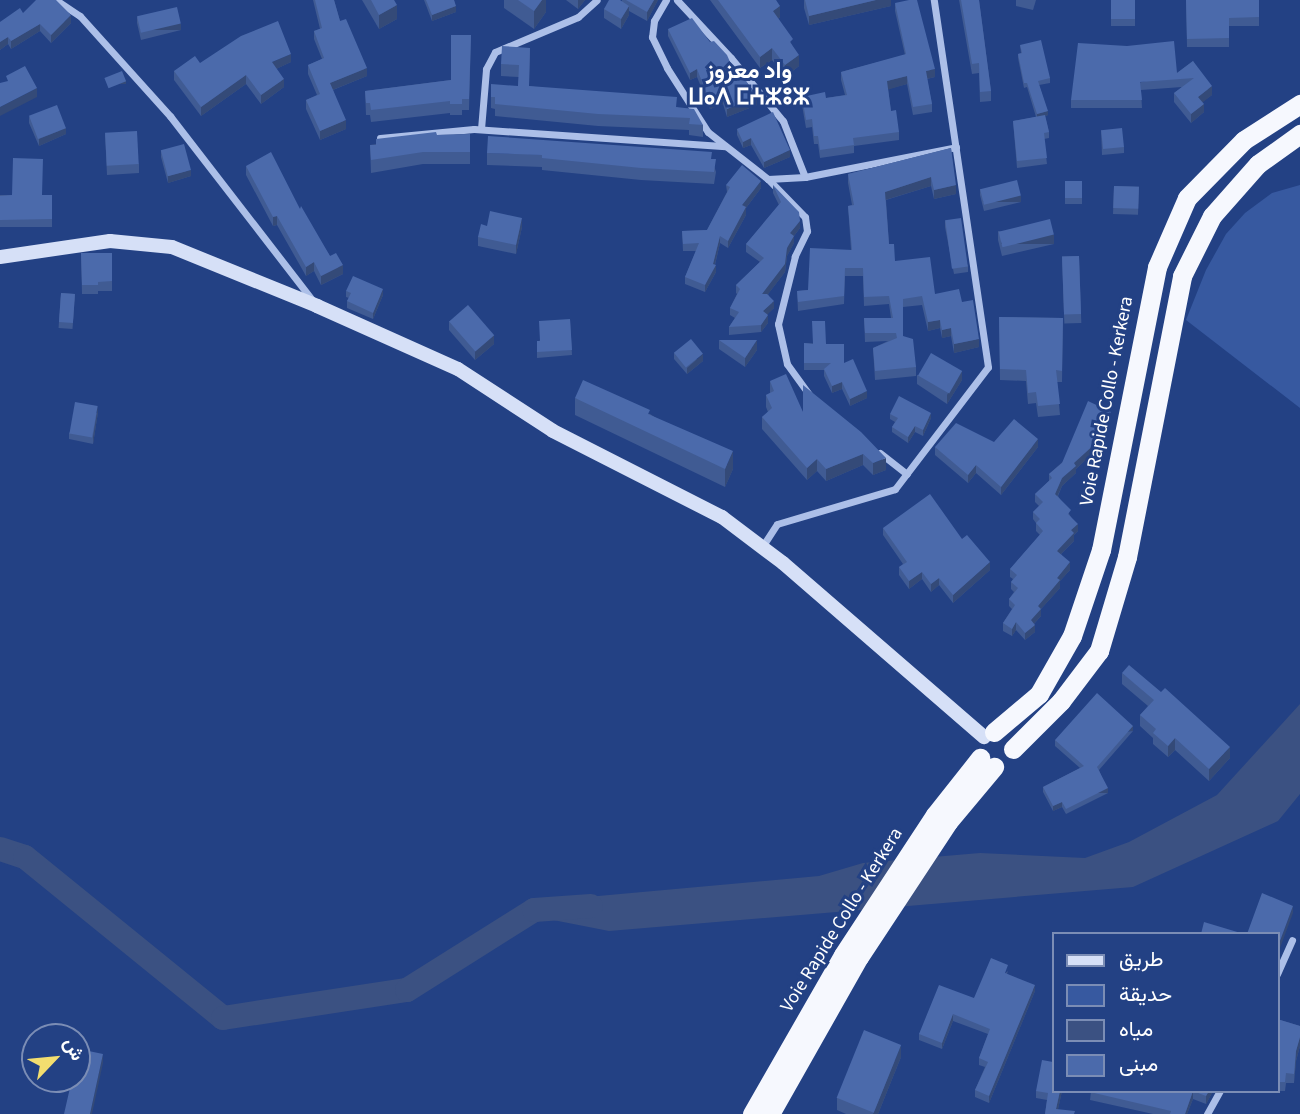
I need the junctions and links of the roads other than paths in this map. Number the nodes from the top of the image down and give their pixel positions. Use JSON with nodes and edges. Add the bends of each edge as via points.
{"nodes":[{"id":1,"x":56,"y":0,"type":"edge"},
{"id":2,"x":597,"y":0,"type":"edge"},
{"id":3,"x":666,"y":0,"type":"edge"},
{"id":4,"x":677,"y":0,"type":"edge"},
{"id":5,"x":934,"y":0,"type":"edge"},
{"id":6,"x":1300,"y":104,"type":"edge"},
{"id":7,"x":481,"y":129,"type":"junction"},
{"id":8,"x":1300,"y":135,"type":"edge"},
{"id":9,"x":380,"y":138,"type":"edge"},
{"id":10,"x":726,"y":146,"type":"junction"},
{"id":11,"x":956,"y":147,"type":"junction"},
{"id":12,"x":805,"y":177,"type":"junction"},
{"id":13,"x":768,"y":180,"type":"junction"},
{"id":14,"x":0,"y":257,"type":"edge"},
{"id":15,"x":317,"y":306,"type":"junction"},
{"id":16,"x":819,"y":403,"type":"edge"},
{"id":17,"x":876,"y":450,"type":"edge"},
{"id":18,"x":907,"y":474,"type":"junction"},
{"id":19,"x":762,"y":547,"type":"junction"},
{"id":20,"x":989,"y":734,"type":"junction"},
{"id":21,"x":1013,"y":749,"type":"junction"},
{"id":22,"x":987,"y":763,"type":"junction"},
{"id":23,"x":1292,"y":940,"type":"dead end"},
{"id":24,"x":853,"y":953,"type":"junction"},
{"id":25,"x":1279,"y":969,"type":"edge"},
{"id":26,"x":1219,"y":1093,"type":"edge"},
{"id":27,"x":752,"y":1114,"type":"edge"},
{"id":28,"x":770,"y":1114,"type":"edge"},
{"id":29,"x":1207,"y":1114,"type":"edge"}],
"edges":[{"from":1,"to":15,"type":"street","via":[[80,16],[170,116]]},
{"from":2,"to":7,"type":"street","via":[[578,17],[495,52],[486,69]]},
{"from":3,"to":10,"type":"street","via":[[654,21],[652,37],[708,132]]},
{"from":4,"to":12,"type":"street","via":[[783,121]]},
{"from":5,"to":11,"type":"street"},
{"from":6,"to":20,"type":"highway","name":"Voie Rapide Collo - Kerkera","via":[[1244,140],[1187,198],[1157,267],[1101,550],[1072,636],[1039,694]]},
{"from":7,"to":9,"type":"street"},
{"from":7,"to":10,"type":"street"},
{"from":8,"to":21,"type":"highway","via":[[1258,164],[1212,216],[1182,275],[1127,557],[1099,651],[1061,701]]},
{"from":10,"to":13,"type":"street"},
{"from":11,"to":12,"type":"street"},
{"from":11,"to":18,"type":"street","via":[[988,367]]},
{"from":12,"to":13,"type":"street"},
{"from":13,"to":16,"type":"street","via":[[805,217],[807,231],[795,256],[778,324],[787,364],[802,388]]},
{"from":14,"to":15,"type":"main road","via":[[87,243],[140,242],[172,247]]},
{"from":15,"to":19,"type":"main road","via":[[458,369],[553,432],[722,517]]},
{"from":17,"to":18,"type":"street"},
{"from":18,"to":19,"type":"street","via":[[895,489],[777,524]]},
{"from":19,"to":20,"type":"main road"},
{"from":20,"to":21,"type":"highway","via":[[1009,739]]},
{"from":20,"to":22,"type":"highway","via":[[978,747]]},
{"from":21,"to":22,"type":"highway","via":[[1006,764]]},
{"from":22,"to":24,"type":"highway","name":"Voie Rapide Collo - Kerkera","via":[[942,818]]},
{"from":23,"to":25,"type":"street"},
{"from":24,"to":27,"type":"highway","name":"Voie Rapide Collo - Kerkera"},
{"from":24,"to":28,"type":"highway","name":"Voie Rapide Collo - Kerkera"},
{"from":26,"to":29,"type":"street"}]}
